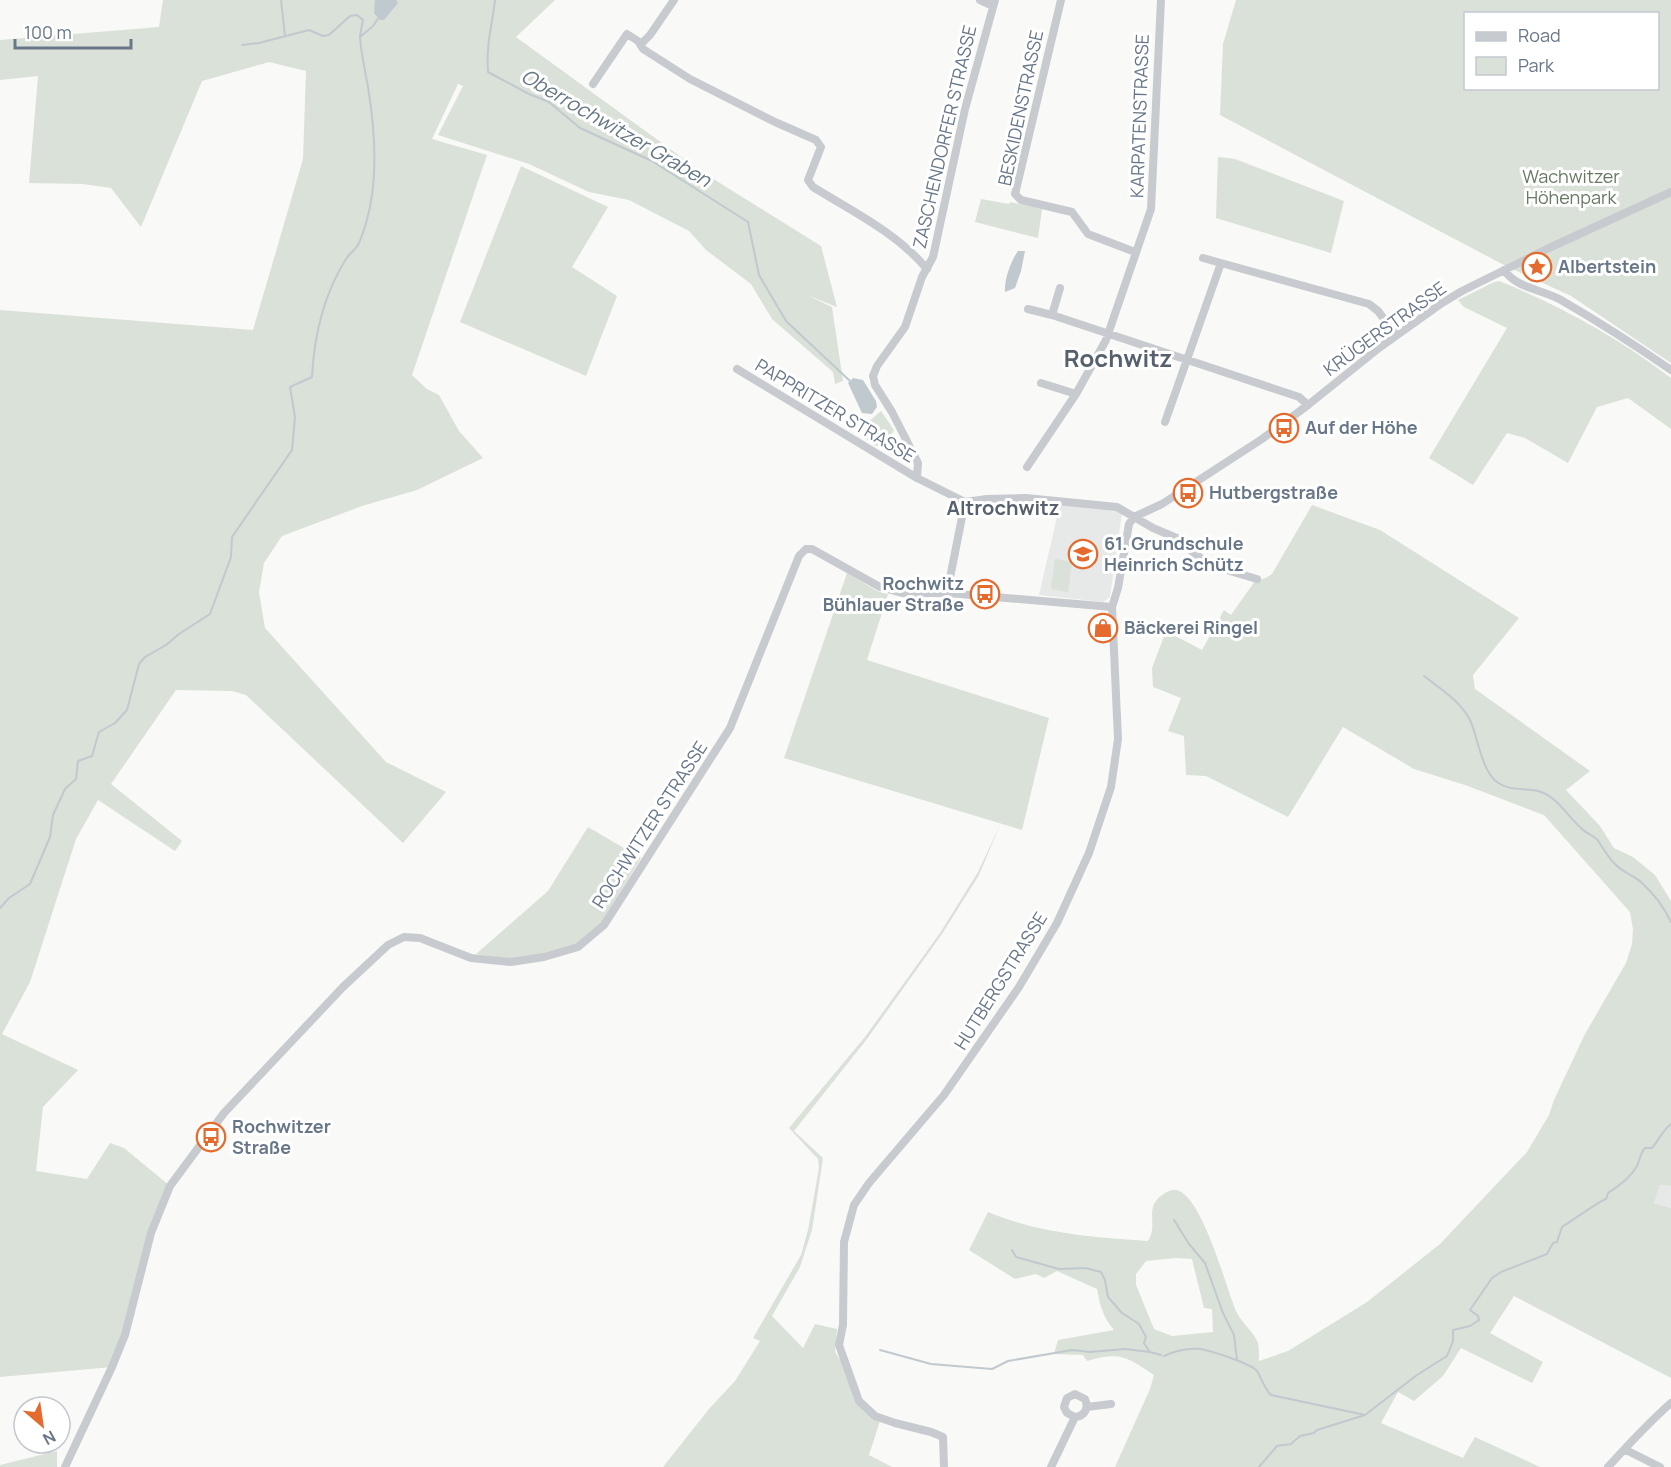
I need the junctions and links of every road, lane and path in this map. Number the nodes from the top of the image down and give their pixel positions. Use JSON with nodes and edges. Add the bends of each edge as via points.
{"nodes":[{"id":1,"x":674,"y":0,"type":"edge"},
{"id":2,"x":980,"y":0,"type":"edge"},
{"id":3,"x":1061,"y":0,"type":"edge"},
{"id":4,"x":1161,"y":0,"type":"edge"},
{"id":5,"x":994,"y":3,"type":"edge"},
{"id":6,"x":641,"y":44,"type":"junction"},
{"id":7,"x":593,"y":84,"type":"dead end"},
{"id":8,"x":1671,"y":192,"type":"edge"},
{"id":9,"x":1135,"y":252,"type":"junction"},
{"id":10,"x":1203,"y":258,"type":"dead end"},
{"id":11,"x":1221,"y":262,"type":"junction"},
{"id":12,"x":927,"y":269,"type":"junction"},
{"id":13,"x":1504,"y":270,"type":"junction"},
{"id":14,"x":1060,"y":288,"type":"dead end"},
{"id":15,"x":1028,"y":309,"type":"dead end"},
{"id":16,"x":1052,"y":315,"type":"junction"},
{"id":17,"x":1108,"y":334,"type":"junction"},
{"id":18,"x":1396,"y":335,"type":"junction"},
{"id":19,"x":1188,"y":361,"type":"junction"},
{"id":20,"x":737,"y":369,"type":"dead end"},
{"id":21,"x":1671,"y":370,"type":"edge"},
{"id":22,"x":1041,"y":383,"type":"dead end"},
{"id":23,"x":1076,"y":394,"type":"junction"},
{"id":24,"x":1308,"y":405,"type":"junction"},
{"id":25,"x":1166,"y":422,"type":"dead end"},
{"id":26,"x":1027,"y":467,"type":"dead end"},
{"id":27,"x":917,"y":478,"type":"junction"},
{"id":28,"x":965,"y":502,"type":"junction"},
{"id":29,"x":1134,"y":518,"type":"junction"},
{"id":30,"x":1257,"y":579,"type":"dead end"},
{"id":31,"x":947,"y":593,"type":"junction"},
{"id":32,"x":1112,"y":607,"type":"junction"},
{"id":33,"x":1671,"y":1403,"type":"edge"},
{"id":34,"x":1111,"y":1404,"type":"dead end"},
{"id":35,"x":1087,"y":1407,"type":"junction"},
{"id":36,"x":1075,"y":1417,"type":"junction"},
{"id":37,"x":1626,"y":1450,"type":"junction"},
{"id":38,"x":65,"y":1467,"type":"edge"},
{"id":39,"x":944,"y":1467,"type":"edge"},
{"id":40,"x":1051,"y":1467,"type":"edge"},
{"id":41,"x":1608,"y":1467,"type":"edge"},
{"id":42,"x":1660,"y":1467,"type":"edge"}],
"edges":[{"from":1,"to":6,"type":"street"},
{"from":2,"to":5,"type":"street"},
{"from":3,"to":9,"type":"street","name":"BESKIDENSTRASSE","via":[[1015,194],[1021,200],[1072,212],[1088,234]]},
{"from":4,"to":9,"type":"street","name":"KARPATENSTRASSE","via":[[1153,197]]},
{"from":5,"to":12,"type":"street","name":"ZASCHENDORFER STRASSE"},
{"from":6,"to":7,"type":"street","via":[[627,33]]},
{"from":6,"to":12,"type":"street","via":[[690,79],[816,140],[821,147],[809,175],[813,187],[896,239]]},
{"from":8,"to":13,"type":"street","name":"KRÜGERSTRASSE"},
{"from":9,"to":17,"type":"street","name":"KARPATENSTRASSE"},
{"from":10,"to":11,"type":"street"},
{"from":11,"to":18,"type":"street","via":[[1369,304]]},
{"from":11,"to":19,"type":"street"},
{"from":12,"to":27,"type":"street","name":"ZASCHENDORFER STRASSE","via":[[905,327],[873,376],[918,463]]},
{"from":13,"to":18,"type":"street","name":"KRÜGERSTRASSE","via":[[1452,297]]},
{"from":13,"to":21,"type":"street","via":[[1516,282],[1558,299]]},
{"from":14,"to":16,"type":"street"},
{"from":15,"to":16,"type":"street"},
{"from":16,"to":17,"type":"street"},
{"from":17,"to":19,"type":"street"},
{"from":17,"to":23,"type":"street","name":"KARPATENSTRASSE"},
{"from":18,"to":24,"type":"street","name":"KRÜGERSTRASSE"},
{"from":19,"to":24,"type":"street","via":[[1299,397]]},
{"from":19,"to":25,"type":"street"},
{"from":20,"to":27,"type":"street","name":"PAPPRITZER STRASSE"},
{"from":22,"to":23,"type":"street"},
{"from":23,"to":26,"type":"street","name":"KARPATENSTRASSE"},
{"from":24,"to":29,"type":"street","name":"KRÜGERSTRASSE","via":[[1234,458]]},
{"from":27,"to":28,"type":"street"},
{"from":28,"to":29,"type":"street","via":[[1026,498],[1117,507]]},
{"from":28,"to":31,"type":"street"},
{"from":29,"to":30,"type":"street","via":[[1179,540],[1213,566]]},
{"from":29,"to":32,"type":"street","name":"HUTBERGSTRASSE","via":[[1126,530]]},
{"from":31,"to":32,"type":"street"},
{"from":31,"to":38,"type":"street","name":"ROCHWITZER STRASSE","via":[[890,590],[806,549],[799,556],[730,728],[604,925],[578,947],[511,962],[471,958],[420,938],[404,937],[388,945],[343,987],[215,1124],[170,1186],[151,1233],[124,1335]]},
{"from":32,"to":39,"type":"street","name":"HUTBERGSTRASSE","via":[[1118,739],[1111,787],[1089,853],[1057,922],[1019,987],[944,1095],[869,1183],[854,1205],[844,1242],[839,1345],[859,1401],[882,1419],[940,1435]]},
{"from":33,"to":37,"type":"street","via":[[1639,1432]]},
{"from":34,"to":35,"type":"street"},
{"from":35,"to":36,"type":"street"},
{"from":35,"to":36,"type":"street","via":[[1081,1396],[1068,1397],[1065,1409]]},
{"from":36,"to":40,"type":"street"},
{"from":37,"to":41,"type":"street"},
{"from":37,"to":42,"type":"street"}]}
